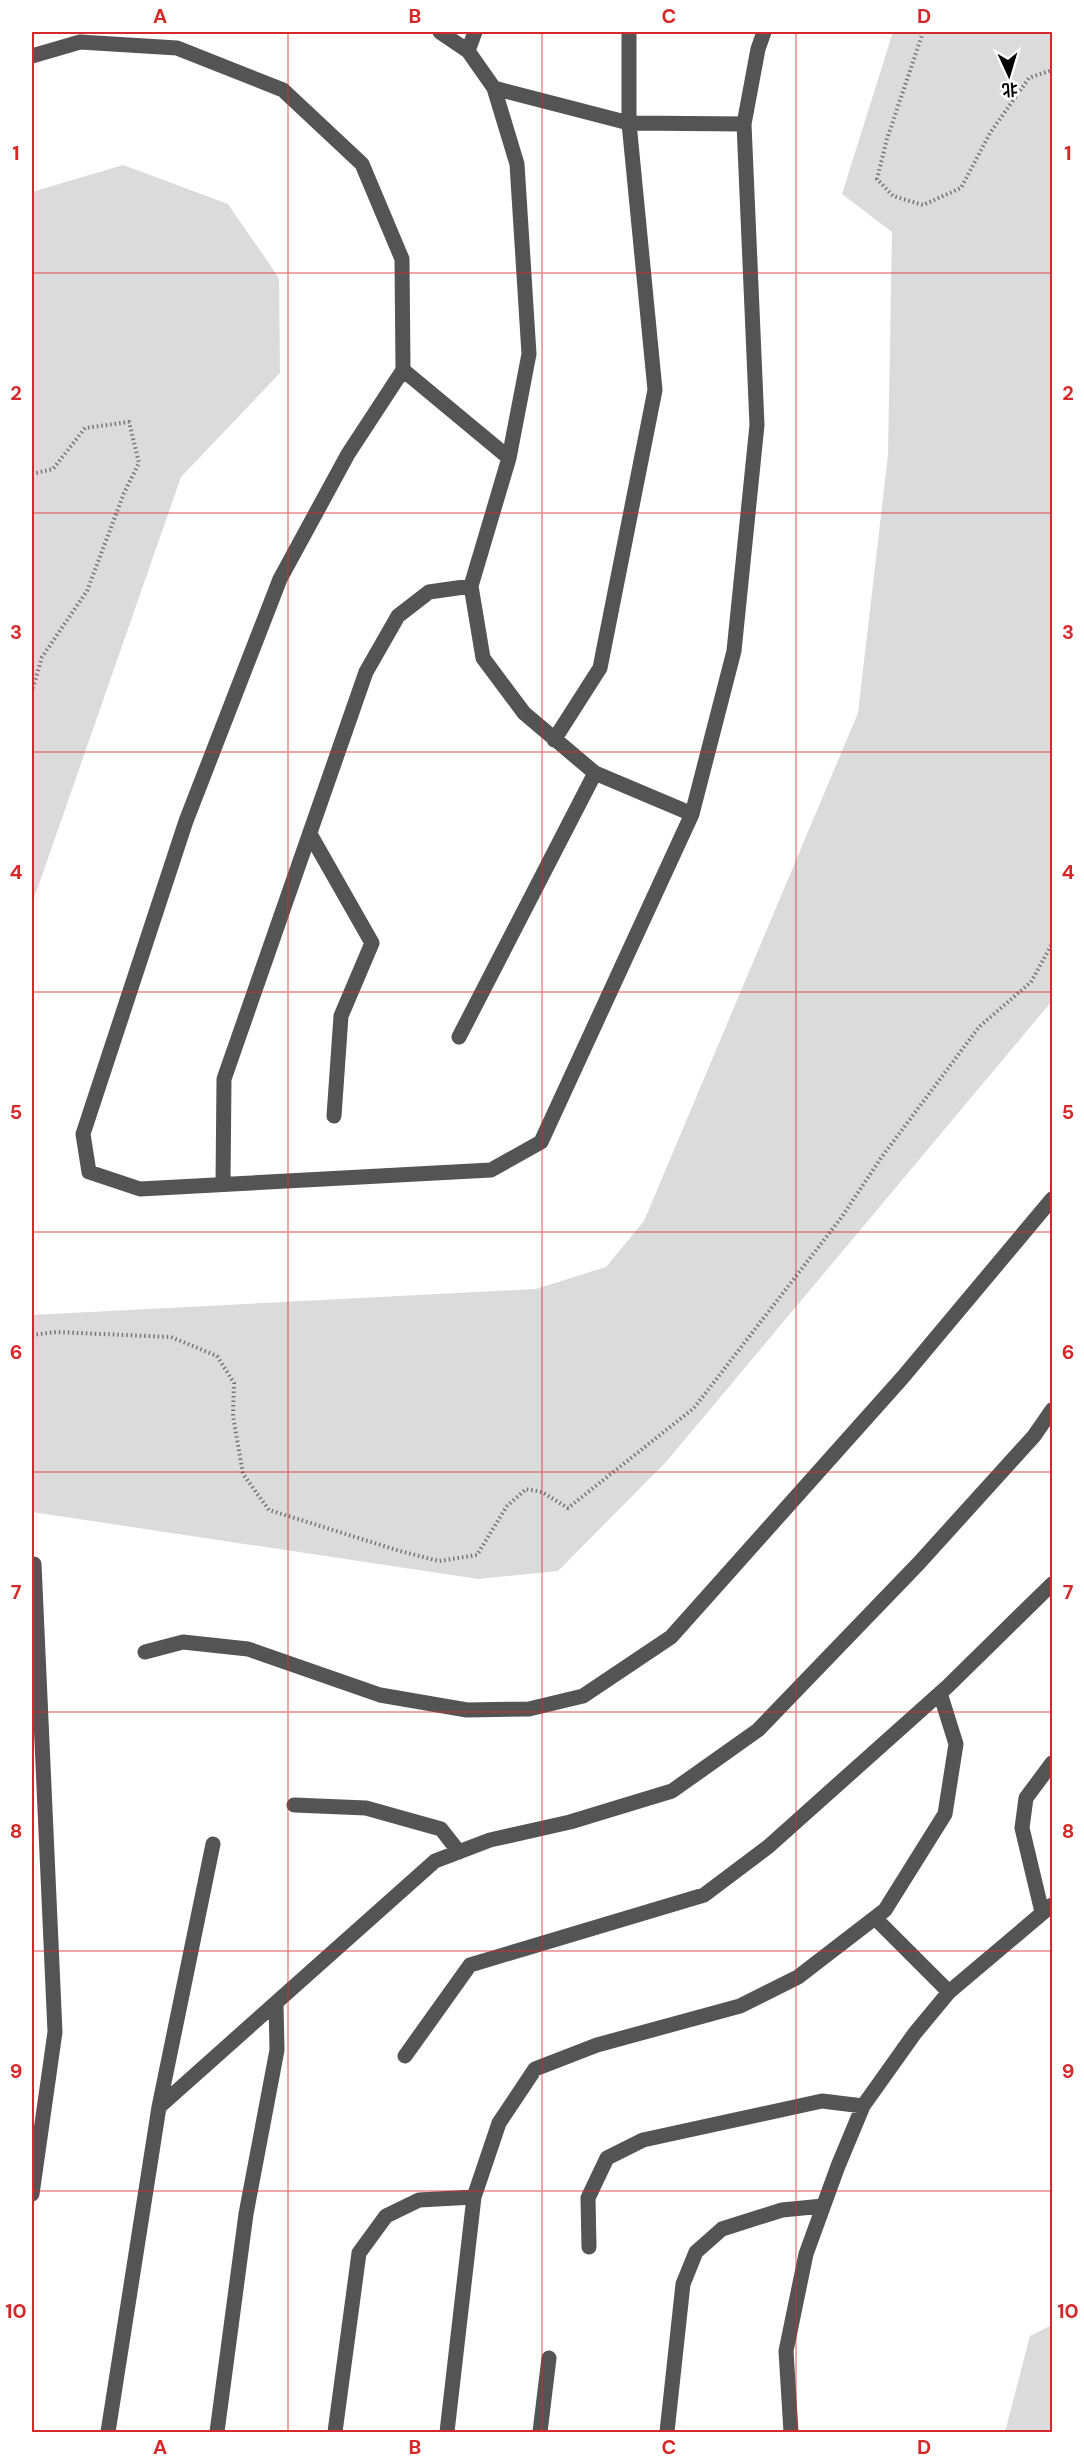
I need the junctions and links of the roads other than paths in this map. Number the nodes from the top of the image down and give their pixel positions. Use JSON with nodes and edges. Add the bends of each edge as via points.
{"nodes":[{"id":1,"x":440,"y":32,"type":"edge"},
{"id":2,"x":475,"y":32,"type":"edge"},
{"id":3,"x":629,"y":32,"type":"edge"},
{"id":4,"x":764,"y":32,"type":"edge"},
{"id":5,"x":80,"y":37,"type":"edge"},
{"id":6,"x":468,"y":51,"type":"junction"},
{"id":7,"x":32,"y":56,"type":"edge"},
{"id":8,"x":494,"y":88,"type":"junction"},
{"id":9,"x":629,"y":123,"type":"junction"},
{"id":10,"x":744,"y":124,"type":"junction"},
{"id":11,"x":403,"y":370,"type":"junction"},
{"id":12,"x":509,"y":458,"type":"junction"},
{"id":13,"x":471,"y":586,"type":"junction"},
{"id":14,"x":554,"y":740,"type":"junction"},
{"id":15,"x":595,"y":773,"type":"junction"},
{"id":16,"x":692,"y":814,"type":"junction"},
{"id":17,"x":310,"y":834,"type":"junction"},
{"id":18,"x":459,"y":1037,"type":"dead end"},
{"id":19,"x":334,"y":1116,"type":"dead end"},
{"id":20,"x":223,"y":1184,"type":"junction"},
{"id":21,"x":1053,"y":1199,"type":"edge"},
{"id":22,"x":1053,"y":1410,"type":"edge"},
{"id":23,"x":34,"y":1564,"type":"dead end"},
{"id":24,"x":1053,"y":1584,"type":"edge"},
{"id":25,"x":145,"y":1652,"type":"dead end"},
{"id":26,"x":940,"y":1693,"type":"junction"},
{"id":27,"x":1053,"y":1763,"type":"edge"},
{"id":28,"x":294,"y":1805,"type":"dead end"},
{"id":29,"x":213,"y":1844,"type":"dead end"},
{"id":30,"x":459,"y":1852,"type":"junction"},
{"id":31,"x":1047,"y":1909,"type":"edge"},
{"id":32,"x":875,"y":1918,"type":"junction"},
{"id":33,"x":949,"y":1992,"type":"junction"},
{"id":34,"x":276,"y":2003,"type":"junction"},
{"id":35,"x":405,"y":2055,"type":"dead end"},
{"id":36,"x":863,"y":2106,"type":"junction"},
{"id":37,"x":159,"y":2107,"type":"junction"},
{"id":38,"x":32,"y":2194,"type":"edge"},
{"id":39,"x":474,"y":2197,"type":"junction"},
{"id":40,"x":824,"y":2206,"type":"junction"},
{"id":41,"x":589,"y":2247,"type":"dead end"},
{"id":42,"x":549,"y":2358,"type":"dead end"},
{"id":43,"x":108,"y":2433,"type":"edge"},
{"id":44,"x":217,"y":2433,"type":"edge"},
{"id":45,"x":335,"y":2433,"type":"edge"},
{"id":46,"x":447,"y":2433,"type":"edge"},
{"id":47,"x":540,"y":2433,"type":"edge"},
{"id":48,"x":667,"y":2433,"type":"edge"},
{"id":49,"x":790,"y":2433,"type":"edge"}],
"edges":[{"from":1,"to":6,"type":"street"},
{"from":2,"to":6,"type":"street"},
{"from":3,"to":9,"type":"street"},
{"from":4,"to":10,"type":"street"},
{"from":5,"to":7,"type":"street"},
{"from":5,"to":11,"type":"street","via":[[177,48],[283,90],[362,164],[402,259]]},
{"from":6,"to":8,"type":"street"},
{"from":8,"to":9,"type":"street"},
{"from":8,"to":12,"type":"street","via":[[517,164],[529,354]]},
{"from":9,"to":10,"type":"street"},
{"from":9,"to":14,"type":"street","via":[[655,390],[600,668]]},
{"from":10,"to":16,"type":"street","via":[[757,425],[734,651]]},
{"from":11,"to":12,"type":"street"},
{"from":11,"to":20,"type":"street","via":[[348,454],[280,579],[186,821],[83,1134],[89,1172],[140,1189]]},
{"from":12,"to":13,"type":"street"},
{"from":13,"to":14,"type":"street","via":[[483,658],[524,713]]},
{"from":13,"to":17,"type":"street","via":[[429,592],[398,616],[366,672]]},
{"from":14,"to":15,"type":"street"},
{"from":15,"to":16,"type":"street"},
{"from":15,"to":18,"type":"street"},
{"from":16,"to":20,"type":"street","via":[[541,1142],[491,1170]]},
{"from":17,"to":19,"type":"street","via":[[372,943],[341,1016]]},
{"from":17,"to":20,"type":"street","via":[[224,1079]]},
{"from":21,"to":25,"type":"street","via":[[903,1377],[671,1637],[583,1696],[529,1708],[467,1710],[380,1695],[248,1650],[183,1642]]},
{"from":22,"to":30,"type":"street","via":[[919,1563],[758,1730],[672,1791],[570,1822],[490,1840]]},
{"from":23,"to":38,"type":"street","via":[[55,2032]]},
{"from":24,"to":26,"type":"street"},
{"from":26,"to":32,"type":"street","via":[[956,1744],[945,1814],[885,1910]]},
{"from":26,"to":35,"type":"street","via":[[769,1846],[704,1895],[470,1965]]},
{"from":27,"to":31,"type":"street","via":[[1026,1798],[1022,1828]]},
{"from":28,"to":30,"type":"street","via":[[366,1808],[441,1829]]},
{"from":29,"to":37,"type":"street"},
{"from":30,"to":34,"type":"street","via":[[435,1861]]},
{"from":31,"to":33,"type":"street"},
{"from":32,"to":33,"type":"street"},
{"from":32,"to":39,"type":"street","via":[[798,1977],[740,2006],[597,2045],[535,2069],[499,2123]]},
{"from":33,"to":36,"type":"street"},
{"from":34,"to":37,"type":"street"},
{"from":34,"to":44,"type":"street","via":[[277,2050],[246,2214]]},
{"from":36,"to":40,"type":"street"},
{"from":36,"to":41,"type":"street","via":[[822,2101],[643,2140],[608,2158],[588,2198]]},
{"from":37,"to":43,"type":"street"},
{"from":39,"to":45,"type":"street","via":[[419,2200],[386,2216],[359,2253]]},
{"from":39,"to":46,"type":"street"},
{"from":40,"to":48,"type":"street","via":[[782,2210],[722,2229],[696,2252],[683,2284]]},
{"from":40,"to":49,"type":"street","via":[[806,2254],[786,2351]]},
{"from":42,"to":47,"type":"street"}]}
